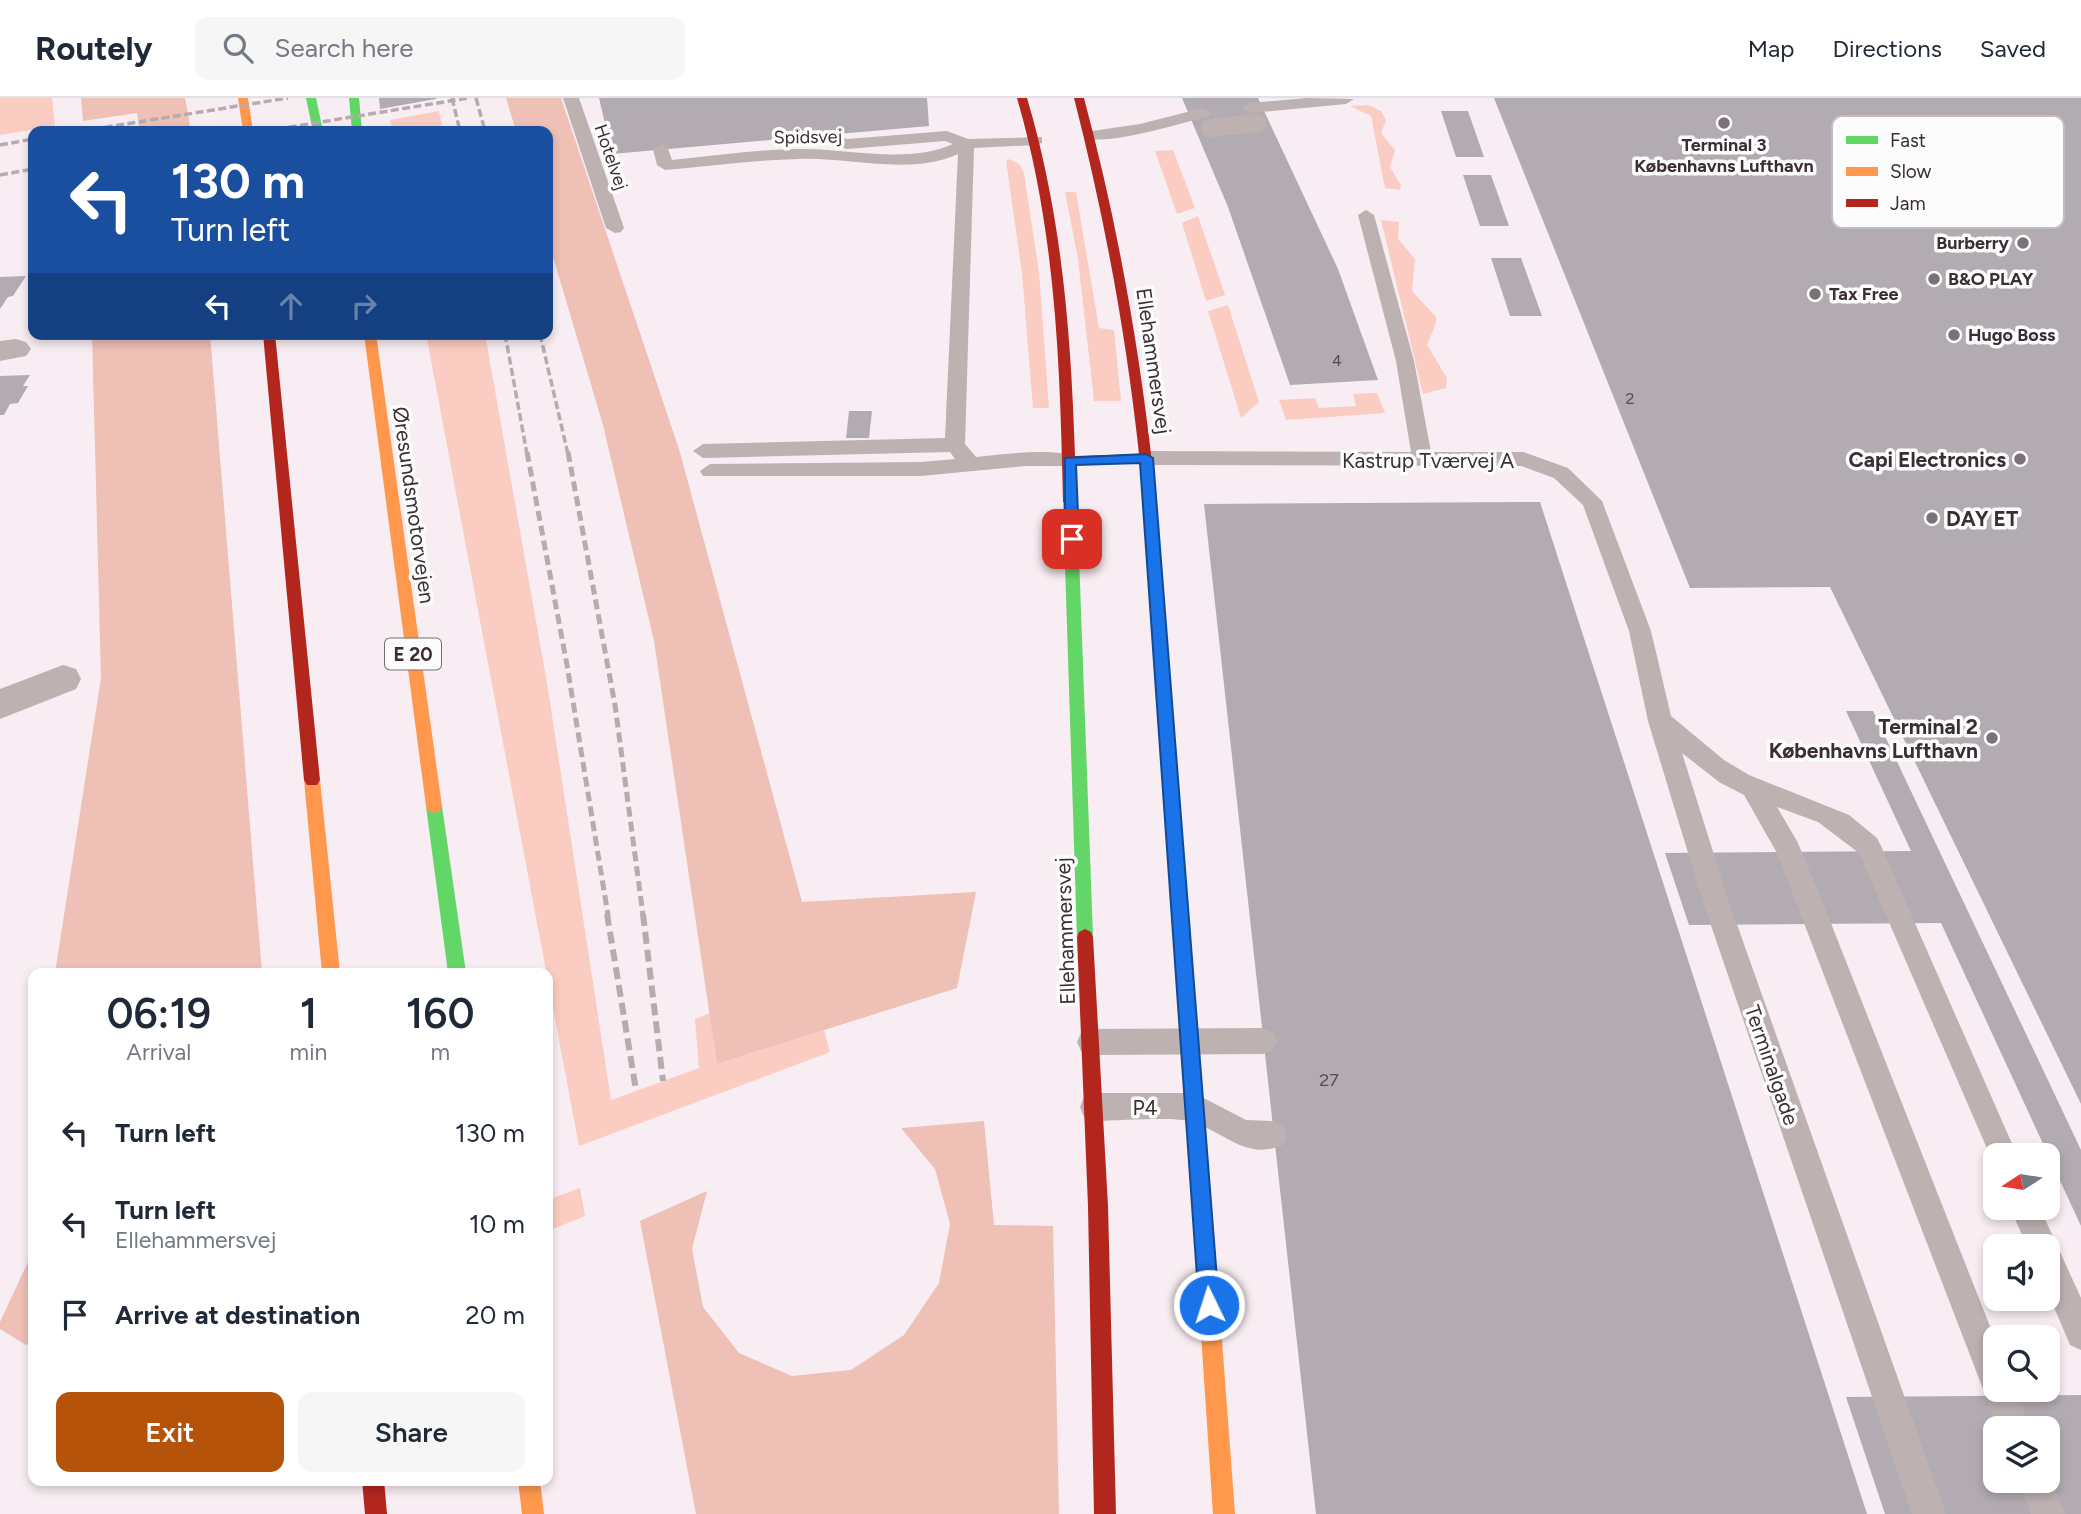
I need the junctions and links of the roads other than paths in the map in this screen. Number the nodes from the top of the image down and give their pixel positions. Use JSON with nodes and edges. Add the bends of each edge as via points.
{"nodes":[{"id":1,"x":243,"y":98,"type":"edge"},
{"id":2,"x":311,"y":98,"type":"edge"},
{"id":3,"x":354,"y":98,"type":"edge"},
{"id":4,"x":571,"y":98,"type":"edge"},
{"id":5,"x":1022,"y":98,"type":"edge"},
{"id":6,"x":1079,"y":98,"type":"edge"},
{"id":7,"x":1346,"y":99,"type":"edge"},
{"id":8,"x":1253,"y":116,"type":"junction"},
{"id":9,"x":1302,"y":119,"type":"dead end"},
{"id":10,"x":247,"y":126,"type":"edge"},
{"id":11,"x":317,"y":126,"type":"edge"},
{"id":12,"x":357,"y":126,"type":"edge"},
{"id":13,"x":829,"y":135,"type":"dead end"},
{"id":14,"x":1092,"y":136,"type":"junction"},
{"id":15,"x":1036,"y":140,"type":"junction"},
{"id":16,"x":966,"y":144,"type":"junction"},
{"id":17,"x":661,"y":149,"type":"dead end"},
{"id":18,"x":1366,"y":215,"type":"dead end"},
{"id":19,"x":615,"y":228,"type":"dead end"},
{"id":20,"x":270,"y":340,"type":"edge"},
{"id":21,"x":371,"y":340,"type":"edge"},
{"id":22,"x":955,"y":445,"type":"junction"},
{"id":23,"x":703,"y":451,"type":"dead end"},
{"id":24,"x":1146,"y":458,"type":"junction"},
{"id":25,"x":1422,"y":459,"type":"junction"},
{"id":26,"x":1069,"y":461,"type":"junction"},
{"id":27,"x":971,"y":464,"type":"junction"},
{"id":28,"x":710,"y":471,"type":"dead end"},
{"id":29,"x":63,"y":679,"type":"dead end"},
{"id":30,"x":0,"y":704,"type":"edge"},
{"id":31,"x":1660,"y":721,"type":"junction"},
{"id":32,"x":1753,"y":788,"type":"junction"},
{"id":33,"x":331,"y":968,"type":"edge"},
{"id":34,"x":456,"y":968,"type":"edge"},
{"id":35,"x":1190,"y":1041,"type":"junction"},
{"id":36,"x":1263,"y":1041,"type":"dead end"},
{"id":37,"x":1090,"y":1042,"type":"junction"},
{"id":38,"x":1094,"y":1107,"type":"junction"},
{"id":39,"x":1194,"y":1107,"type":"junction"},
{"id":40,"x":1273,"y":1135,"type":"dead end"},
{"id":41,"x":1997,"y":1143,"type":"edge"},
{"id":42,"x":2060,"y":1286,"type":"edge"},
{"id":43,"x":2081,"y":1334,"type":"edge"},
{"id":44,"x":1983,"y":1347,"type":"edge"},
{"id":45,"x":374,"y":1486,"type":"edge"},
{"id":46,"x":530,"y":1486,"type":"edge"},
{"id":47,"x":2040,"y":1493,"type":"edge"},
{"id":48,"x":376,"y":1514,"type":"edge"},
{"id":49,"x":534,"y":1514,"type":"edge"},
{"id":50,"x":1105,"y":1514,"type":"edge"},
{"id":51,"x":1224,"y":1514,"type":"edge"},
{"id":52,"x":1929,"y":1514,"type":"edge"},
{"id":53,"x":2048,"y":1514,"type":"edge"}],
"edges":[{"from":1,"to":10,"type":"main road"},
{"from":2,"to":11,"type":"main road"},
{"from":3,"to":12,"type":"main road"},
{"from":4,"to":19,"type":"lane","name":"Hotelvej"},
{"from":5,"to":15,"type":"main road","name":"Ellehammersvej"},
{"from":6,"to":14,"type":"main road","name":"Ellehammersvej"},
{"from":7,"to":8,"type":"lane"},
{"from":8,"to":9,"type":"lane"},
{"from":8,"to":14,"type":"lane","bridge":true,"via":[[1199,129],[1140,129]]},
{"from":13,"to":16,"type":"lane","name":"Spidsvej","via":[[834,142],[847,144],[947,136]]},
{"from":14,"to":15,"type":"main road"},
{"from":14,"to":24,"type":"main road","name":"Ellehammersvej","via":[[1117,249]]},
{"from":15,"to":16,"type":"lane","name":"Spidsvej"},
{"from":15,"to":26,"type":"main road","name":"Ellehammersvej","via":[[1056,252]]},
{"from":16,"to":17,"type":"lane","name":"Spidsvej","via":[[940,156],[887,159],[799,154],[665,165]]},
{"from":16,"to":22,"type":"lane"},
{"from":18,"to":25,"type":"lane","via":[[1405,361]]},
{"from":20,"to":33,"type":"main road"},
{"from":21,"to":34,"type":"main road","name":"Øresundsmotorvejen","number":"E 20"},
{"from":22,"to":23,"type":"lane"},
{"from":22,"to":27,"type":"lane"},
{"from":24,"to":25,"type":"lane","name":"Kastrup Tværvej A"},
{"from":24,"to":26,"type":"main road"},
{"from":24,"to":35,"type":"main road","name":"Ellehammersvej"},
{"from":25,"to":31,"type":"lane","name":"Kastrup Tværvej A","via":[[1523,459],[1561,473],[1592,501],[1640,631]]},
{"from":26,"to":27,"type":"lane","via":[[1025,458]]},
{"from":26,"to":37,"type":"main road","name":"Ellehammersvej"},
{"from":27,"to":28,"type":"lane","via":[[920,469]]},
{"from":29,"to":30,"type":"street"},
{"from":31,"to":32,"type":"lane","via":[[1724,772]]},
{"from":31,"to":52,"type":"lane","name":"Terminalgade","via":[[1715,899]]},
{"from":32,"to":41,"type":"lane","via":[[1825,812],[1847,824],[1868,846]]},
{"from":32,"to":44,"type":"lane","via":[[1788,849]]},
{"from":35,"to":36,"type":"lane"},
{"from":35,"to":37,"type":"lane"},
{"from":35,"to":39,"type":"main road","name":"Ellehammersvej"},
{"from":37,"to":38,"type":"main road","name":"Ellehammersvej"},
{"from":38,"to":39,"type":"lane","name":"P4"},
{"from":38,"to":50,"type":"main road","name":"Ellehammersvej"},
{"from":39,"to":40,"type":"lane","name":"P4","via":[[1243,1134]]},
{"from":39,"to":51,"type":"main road","name":"Ellehammersvej"},
{"from":42,"to":43,"type":"lane"},
{"from":45,"to":48,"type":"main road"},
{"from":46,"to":49,"type":"main road"},
{"from":47,"to":53,"type":"lane"}]}
